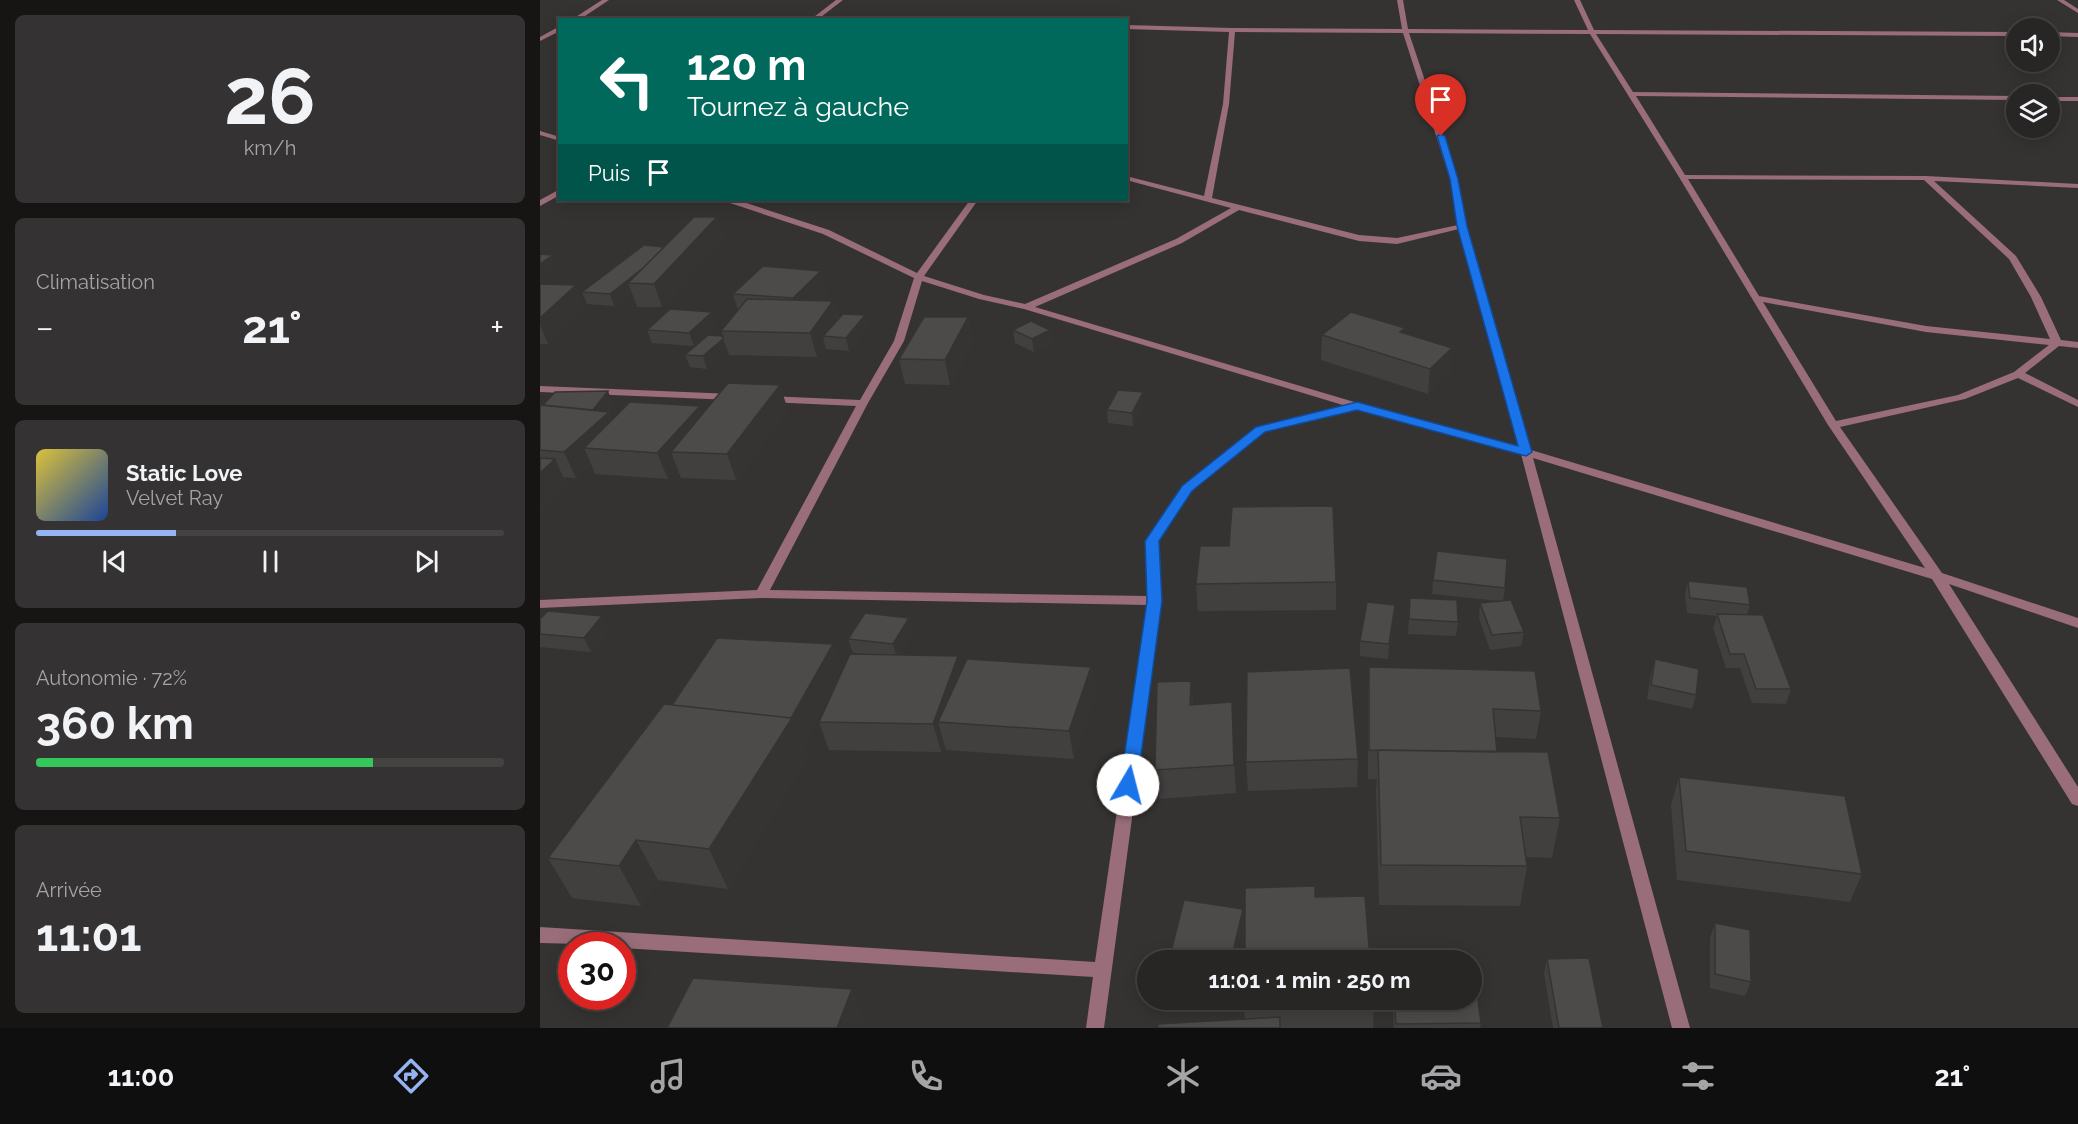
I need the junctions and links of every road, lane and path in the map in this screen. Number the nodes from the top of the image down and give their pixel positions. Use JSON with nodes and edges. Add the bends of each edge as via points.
{"nodes":[{"id":1,"x":606,"y":0,"type":"edge"},
{"id":2,"x":840,"y":0,"type":"edge"},
{"id":3,"x":1400,"y":0,"type":"edge"},
{"id":4,"x":1577,"y":0,"type":"edge"},
{"id":5,"x":2059,"y":1,"type":"edge"},
{"id":6,"x":2078,"y":11,"type":"edge"},
{"id":7,"x":577,"y":18,"type":"edge"},
{"id":8,"x":816,"y":18,"type":"edge"},
{"id":9,"x":1128,"y":27,"type":"edge"},
{"id":10,"x":540,"y":28,"type":"edge"},
{"id":11,"x":558,"y":28,"type":"edge"},
{"id":12,"x":558,"y":29,"type":"edge"},
{"id":13,"x":1232,"y":30,"type":"junction"},
{"id":14,"x":1406,"y":30,"type":"junction"},
{"id":15,"x":1592,"y":32,"type":"junction"},
{"id":16,"x":2006,"y":34,"type":"edge"},
{"id":17,"x":2060,"y":34,"type":"edge"},
{"id":18,"x":2078,"y":34,"type":"edge"},
{"id":19,"x":540,"y":39,"type":"edge"},
{"id":20,"x":1631,"y":94,"type":"junction"},
{"id":21,"x":2006,"y":98,"type":"edge"},
{"id":22,"x":2060,"y":99,"type":"edge"},
{"id":23,"x":2078,"y":99,"type":"edge"},
{"id":24,"x":540,"y":133,"type":"edge"},
{"id":25,"x":558,"y":138,"type":"edge"},
{"id":26,"x":1683,"y":177,"type":"junction"},
{"id":27,"x":1128,"y":178,"type":"edge"},
{"id":28,"x":1926,"y":178,"type":"junction"},
{"id":29,"x":2078,"y":186,"type":"edge"},
{"id":30,"x":558,"y":192,"type":"edge"},
{"id":31,"x":1208,"y":198,"type":"junction"},
{"id":32,"x":733,"y":201,"type":"edge"},
{"id":33,"x":973,"y":201,"type":"edge"},
{"id":34,"x":540,"y":204,"type":"edge"},
{"id":35,"x":1238,"y":207,"type":"junction"},
{"id":36,"x":1462,"y":226,"type":"junction"},
{"id":37,"x":919,"y":277,"type":"junction"},
{"id":38,"x":1757,"y":298,"type":"junction"},
{"id":39,"x":1026,"y":307,"type":"junction"},
{"id":40,"x":2058,"y":343,"type":"junction"},
{"id":41,"x":2078,"y":345,"type":"edge"},
{"id":42,"x":2018,"y":374,"type":"junction"},
{"id":43,"x":540,"y":389,"type":"edge"},
{"id":44,"x":743,"y":398,"type":"edge"},
{"id":45,"x":755,"y":398,"type":"edge"},
{"id":46,"x":863,"y":403,"type":"junction"},
{"id":47,"x":2078,"y":404,"type":"edge"},
{"id":48,"x":1357,"y":406,"type":"junction"},
{"id":49,"x":1833,"y":425,"type":"junction"},
{"id":50,"x":1526,"y":452,"type":"junction"},
{"id":51,"x":1937,"y":576,"type":"junction"},
{"id":52,"x":761,"y":594,"type":"junction"},
{"id":53,"x":1154,"y":601,"type":"junction"},
{"id":54,"x":540,"y":604,"type":"edge"},
{"id":55,"x":2078,"y":623,"type":"edge"},
{"id":56,"x":2078,"y":800,"type":"edge"},
{"id":57,"x":540,"y":935,"type":"edge"},
{"id":58,"x":1103,"y":970,"type":"junction"},
{"id":59,"x":1095,"y":1028,"type":"edge"},
{"id":60,"x":1681,"y":1028,"type":"edge"}],
"edges":[{"from":1,"to":7,"type":"street"},
{"from":2,"to":8,"type":"street"},
{"from":3,"to":14,"type":"street"},
{"from":4,"to":15,"type":"street"},
{"from":5,"to":6,"type":"street"},
{"from":9,"to":13,"type":"street"},
{"from":10,"to":11,"type":"street"},
{"from":12,"to":19,"type":"street"},
{"from":13,"to":14,"type":"street"},
{"from":13,"to":31,"type":"street","via":[[1226,104]]},
{"from":14,"to":15,"type":"street"},
{"from":14,"to":36,"type":"street","via":[[1454,179]]},
{"from":15,"to":16,"type":"street"},
{"from":15,"to":20,"type":"street"},
{"from":17,"to":18,"type":"street"},
{"from":20,"to":21,"type":"street"},
{"from":20,"to":26,"type":"street"},
{"from":22,"to":23,"type":"street"},
{"from":24,"to":25,"type":"street"},
{"from":26,"to":28,"type":"street"},
{"from":26,"to":38,"type":"street"},
{"from":27,"to":31,"type":"street"},
{"from":28,"to":29,"type":"street"},
{"from":28,"to":40,"type":"street","via":[[2013,258]]},
{"from":30,"to":34,"type":"street"},
{"from":31,"to":35,"type":"street"},
{"from":32,"to":37,"type":"street","via":[[826,232]]},
{"from":33,"to":37,"type":"street"},
{"from":35,"to":36,"type":"street","via":[[1325,230],[1389,241]]},
{"from":35,"to":39,"type":"street","via":[[1179,241]]},
{"from":36,"to":50,"type":"street"},
{"from":37,"to":39,"type":"street"},
{"from":37,"to":46,"type":"street","via":[[899,341]]},
{"from":38,"to":40,"type":"street","via":[[1926,329]]},
{"from":38,"to":49,"type":"street"},
{"from":39,"to":48,"type":"street"},
{"from":40,"to":41,"type":"street"},
{"from":40,"to":42,"type":"street"},
{"from":42,"to":47,"type":"street"},
{"from":42,"to":49,"type":"street","via":[[1961,397]]},
{"from":43,"to":44,"type":"street"},
{"from":45,"to":46,"type":"street"},
{"from":46,"to":52,"type":"street"},
{"from":48,"to":50,"type":"street"},
{"from":48,"to":53,"type":"street","via":[[1260,430],[1187,488],[1152,541]]},
{"from":49,"to":51,"type":"street"},
{"from":50,"to":51,"type":"street"},
{"from":50,"to":60,"type":"street"},
{"from":51,"to":55,"type":"street"},
{"from":51,"to":56,"type":"street"},
{"from":52,"to":53,"type":"street"},
{"from":52,"to":54,"type":"street"},
{"from":53,"to":58,"type":"street"},
{"from":57,"to":58,"type":"street"},
{"from":58,"to":59,"type":"street"}]}
